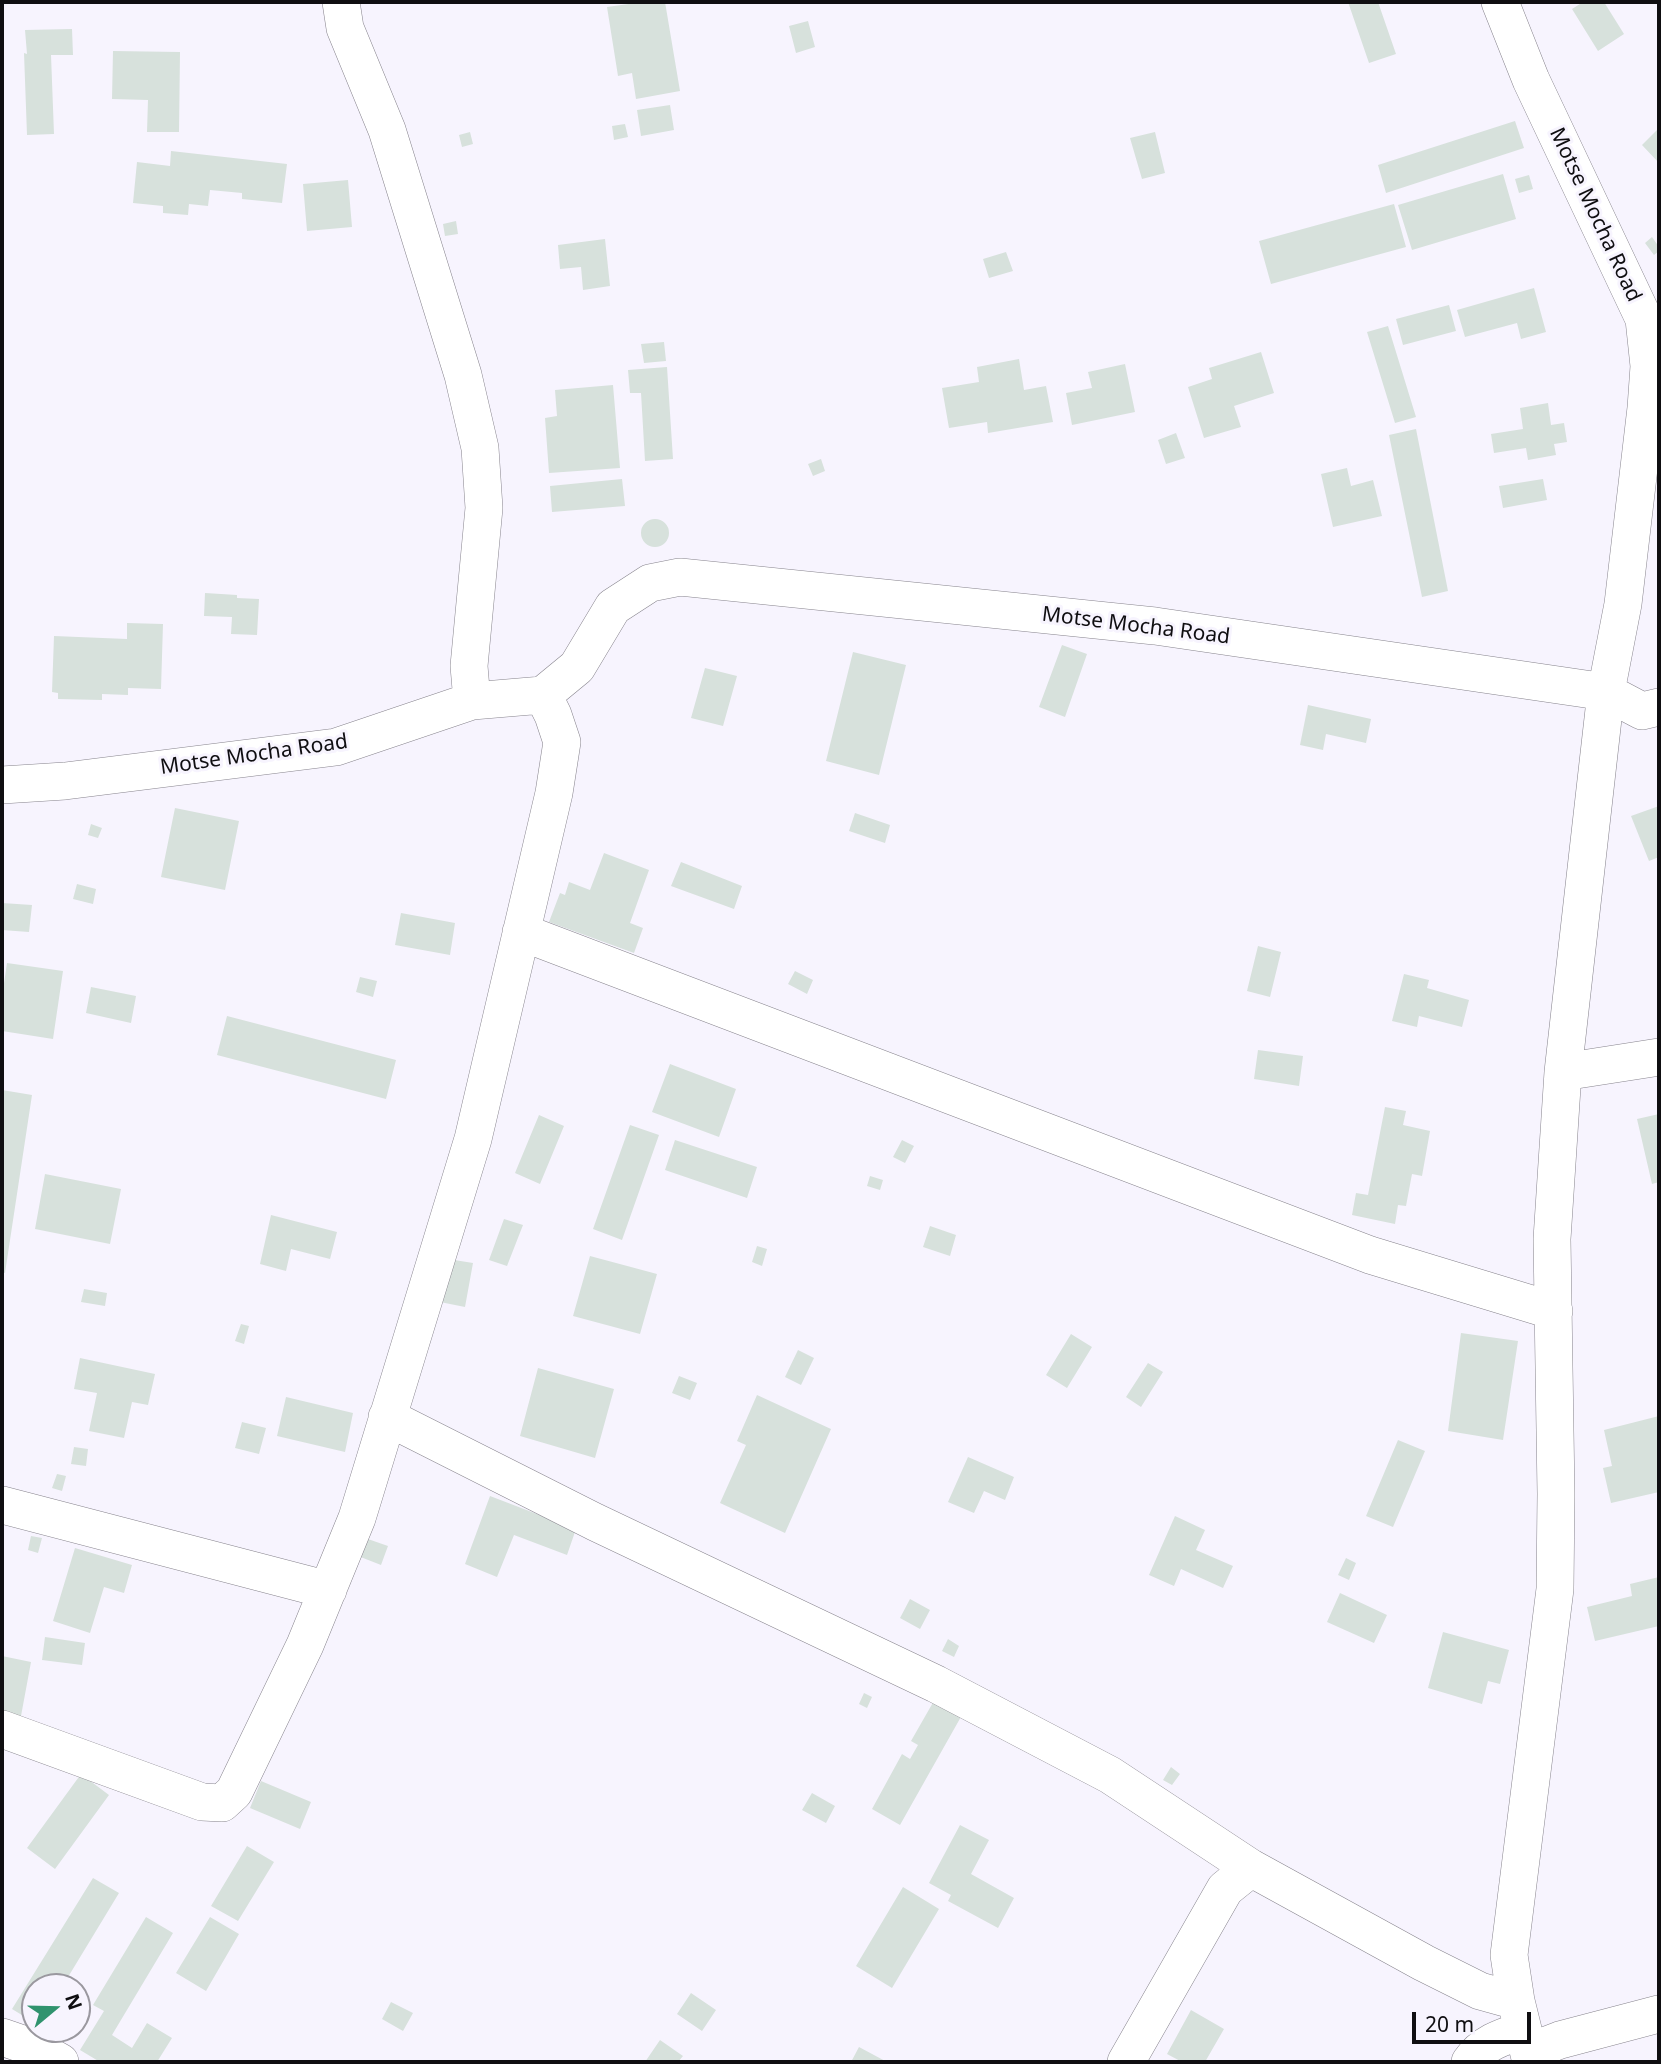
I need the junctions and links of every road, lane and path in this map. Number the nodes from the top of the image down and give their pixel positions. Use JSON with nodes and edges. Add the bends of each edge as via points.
{"nodes":[{"id":1,"x":341,"y":2,"type":"edge"},
{"id":2,"x":1500,"y":2,"type":"edge"},
{"id":3,"x":1652,"y":312,"type":"edge"},
{"id":4,"x":1654,"y":366,"type":"edge"},
{"id":5,"x":1606,"y":692,"type":"junction"},
{"id":6,"x":543,"y":695,"type":"junction"},
{"id":7,"x":472,"y":701,"type":"junction"},
{"id":8,"x":1659,"y":707,"type":"edge"},
{"id":9,"x":2,"y":785,"type":"edge"},
{"id":10,"x":521,"y":932,"type":"junction"},
{"id":11,"x":1659,"y":1057,"type":"edge"},
{"id":12,"x":1563,"y":1072,"type":"junction"},
{"id":13,"x":1555,"y":1311,"type":"junction"},
{"id":14,"x":387,"y":1417,"type":"junction"},
{"id":15,"x":2,"y":1505,"type":"edge"},
{"id":16,"x":328,"y":1590,"type":"junction"},
{"id":17,"x":2,"y":1729,"type":"edge"},
{"id":18,"x":1251,"y":1868,"type":"junction"},
{"id":19,"x":1659,"y":2014,"type":"edge"},
{"id":20,"x":1525,"y":2036,"type":"edge"},
{"id":21,"x":2,"y":2037,"type":"edge"},
{"id":22,"x":60,"y":2062,"type":"edge"},
{"id":23,"x":1126,"y":2062,"type":"edge"},
{"id":24,"x":1470,"y":2062,"type":"edge"}],
"edges":[{"from":1,"to":7,"type":"street","via":[[345,28],[391,143],[463,375],[480,448],[484,508],[469,666]]},
{"from":2,"to":3,"type":"street","name":"Motse Mocha Road","via":[[1531,80]]},
{"from":3,"to":4,"type":"street","name":"Motse Mocha Road"},
{"from":4,"to":5,"type":"street","name":"Motse Mocha Road","via":[[1623,604]]},
{"from":5,"to":6,"type":"street","name":"Motse Mocha Road","via":[[1155,625],[680,577],[650,583],[613,607],[577,667]]},
{"from":5,"to":8,"type":"street","via":[[1642,711]]},
{"from":5,"to":12,"type":"street"},
{"from":6,"to":7,"type":"street","name":"Motse Mocha Road"},
{"from":6,"to":10,"type":"street","via":[[562,742]]},
{"from":7,"to":9,"type":"street","name":"Motse Mocha Road","via":[[336,747]]},
{"from":10,"to":13,"type":"street","via":[[1370,1255]]},
{"from":10,"to":14,"type":"street","via":[[473,1139]]},
{"from":11,"to":12,"type":"street"},
{"from":12,"to":13,"type":"street","via":[[1552,1239]]},
{"from":13,"to":20,"type":"street","via":[[1555,1589],[1509,1955]]},
{"from":14,"to":16,"type":"street","via":[[357,1518]]},
{"from":14,"to":18,"type":"street","via":[[936,1684],[1110,1776]]},
{"from":15,"to":16,"type":"street"},
{"from":16,"to":17,"type":"street","via":[[246,1770],[222,1803],[202,1802]]},
{"from":18,"to":20,"type":"street","via":[[1480,1991]]},
{"from":18,"to":23,"type":"street","via":[[1225,1889]]},
{"from":19,"to":20,"type":"street","via":[[1571,2037]]},
{"from":20,"to":24,"type":"street","via":[[1497,2038],[1477,2051]]},
{"from":21,"to":22,"type":"street"}]}
